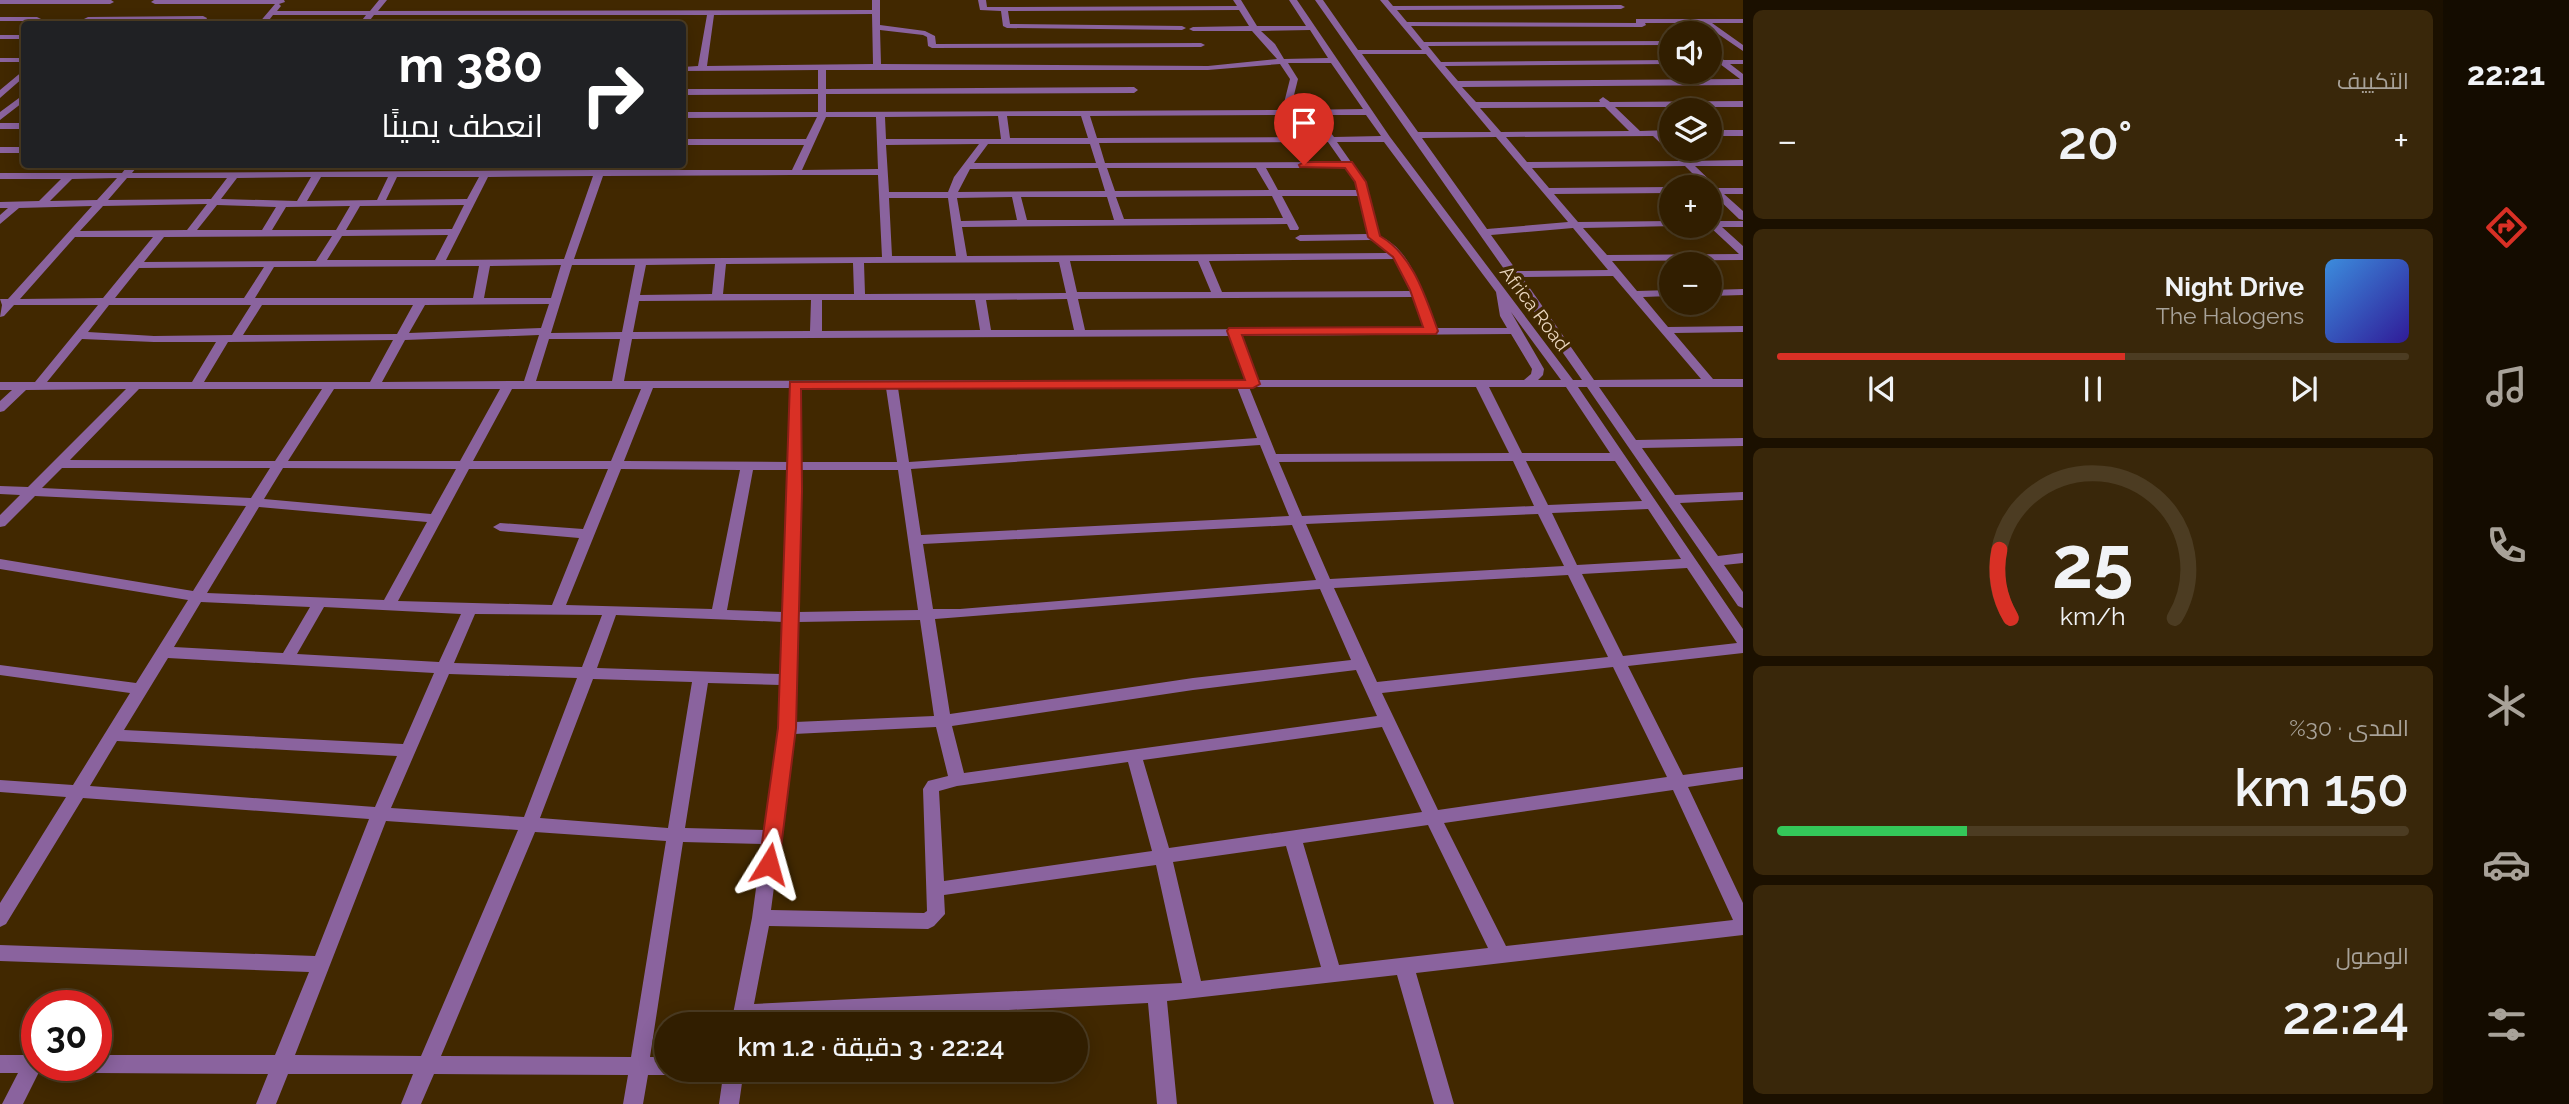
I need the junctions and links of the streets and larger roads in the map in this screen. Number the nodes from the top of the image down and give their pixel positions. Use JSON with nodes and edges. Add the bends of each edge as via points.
{"nodes":[{"id":1,"x":383,"y":0,"type":"edge"},
{"id":2,"x":423,"y":0,"type":"edge"},
{"id":3,"x":526,"y":0,"type":"edge"},
{"id":4,"x":581,"y":0,"type":"edge"},
{"id":5,"x":695,"y":0,"type":"edge"},
{"id":6,"x":819,"y":0,"type":"edge"},
{"id":7,"x":876,"y":0,"type":"edge"},
{"id":8,"x":982,"y":0,"type":"edge"},
{"id":9,"x":1154,"y":0,"type":"edge"},
{"id":10,"x":1237,"y":0,"type":"edge"},
{"id":11,"x":1293,"y":0,"type":"edge"},
{"id":12,"x":1319,"y":0,"type":"edge"},
{"id":13,"x":1384,"y":0,"type":"edge"},
{"id":14,"x":1499,"y":0,"type":"edge"},
{"id":15,"x":1612,"y":0,"type":"edge"},
{"id":16,"x":7,"y":1,"type":"edge"},
{"id":17,"x":111,"y":1,"type":"edge"},
{"id":18,"x":157,"y":1,"type":"edge"},
{"id":19,"x":282,"y":1,"type":"edge"},
{"id":20,"x":218,"y":2,"type":"junction"},
{"id":21,"x":59,"y":3,"type":"junction"},
{"id":22,"x":1053,"y":4,"type":"edge"},
{"id":23,"x":1506,"y":7,"type":"junction"},
{"id":24,"x":1160,"y":8,"type":"junction"},
{"id":25,"x":1243,"y":8,"type":"junction"},
{"id":26,"x":1391,"y":8,"type":"junction"},
{"id":27,"x":1004,"y":9,"type":"junction"},
{"id":28,"x":1174,"y":9,"type":"junction"},
{"id":29,"x":373,"y":12,"type":"junction"},
{"id":30,"x":415,"y":12,"type":"junction"},
{"id":31,"x":518,"y":12,"type":"junction"},
{"id":32,"x":565,"y":12,"type":"junction"},
{"id":33,"x":577,"y":12,"type":"junction"},
{"id":34,"x":644,"y":12,"type":"junction"},
{"id":35,"x":692,"y":12,"type":"junction"},
{"id":36,"x":711,"y":12,"type":"junction"},
{"id":37,"x":818,"y":12,"type":"junction"},
{"id":38,"x":875,"y":12,"type":"junction"},
{"id":39,"x":272,"y":13,"type":"junction"},
{"id":40,"x":475,"y":13,"type":"junction"},
{"id":41,"x":1632,"y":16,"type":"junction"},
{"id":42,"x":138,"y":18,"type":"junction"},
{"id":43,"x":0,"y":19,"type":"edge"},
{"id":44,"x":23,"y":21,"type":"edge"},
{"id":45,"x":35,"y":21,"type":"edge"},
{"id":46,"x":86,"y":21,"type":"edge"},
{"id":47,"x":98,"y":21,"type":"edge"},
{"id":48,"x":199,"y":21,"type":"edge"},
{"id":49,"x":265,"y":21,"type":"edge"},
{"id":50,"x":366,"y":21,"type":"edge"},
{"id":51,"x":469,"y":21,"type":"edge"},
{"id":52,"x":560,"y":21,"type":"edge"},
{"id":53,"x":641,"y":21,"type":"edge"},
{"id":54,"x":1693,"y":21,"type":"edge"},
{"id":55,"x":1743,"y":21,"type":"edge"},
{"id":56,"x":1722,"y":22,"type":"edge"},
{"id":57,"x":1405,"y":24,"type":"junction"},
{"id":58,"x":1524,"y":24,"type":"junction"},
{"id":59,"x":1026,"y":26,"type":"junction"},
{"id":60,"x":1059,"y":26,"type":"junction"},
{"id":61,"x":875,"y":27,"type":"junction"},
{"id":62,"x":1182,"y":28,"type":"junction"},
{"id":63,"x":1254,"y":28,"type":"junction"},
{"id":64,"x":1193,"y":29,"type":"junction"},
{"id":65,"x":1313,"y":29,"type":"junction"},
{"id":66,"x":1341,"y":32,"type":"junction"},
{"id":67,"x":1722,"y":35,"type":"edge"},
{"id":68,"x":0,"y":37,"type":"edge"},
{"id":69,"x":20,"y":37,"type":"edge"},
{"id":70,"x":1659,"y":37,"type":"edge"},
{"id":71,"x":1722,"y":42,"type":"edge"},
{"id":72,"x":1731,"y":42,"type":"junction"},
{"id":73,"x":1743,"y":42,"type":"edge"},
{"id":74,"x":1544,"y":43,"type":"junction"},
{"id":75,"x":1659,"y":43,"type":"edge"},
{"id":76,"x":1420,"y":44,"type":"junction"},
{"id":77,"x":1069,"y":45,"type":"junction"},
{"id":78,"x":1201,"y":45,"type":"junction"},
{"id":79,"x":933,"y":46,"type":"junction"},
{"id":80,"x":1034,"y":46,"type":"junction"},
{"id":81,"x":1334,"y":50,"type":"junction"},
{"id":82,"x":1743,"y":50,"type":"edge"},
{"id":83,"x":1355,"y":52,"type":"junction"},
{"id":84,"x":1427,"y":52,"type":"junction"},
{"id":85,"x":0,"y":60,"type":"edge"},
{"id":86,"x":21,"y":60,"type":"edge"},
{"id":87,"x":1283,"y":61,"type":"junction"},
{"id":88,"x":1659,"y":62,"type":"edge"},
{"id":89,"x":1722,"y":62,"type":"edge"},
{"id":90,"x":1743,"y":62,"type":"edge"},
{"id":91,"x":1564,"y":63,"type":"junction"},
{"id":92,"x":1722,"y":63,"type":"edge"},
{"id":93,"x":1438,"y":64,"type":"junction"},
{"id":94,"x":938,"y":66,"type":"junction"},
{"id":95,"x":822,"y":67,"type":"junction"},
{"id":96,"x":877,"y":67,"type":"junction"},
{"id":97,"x":1011,"y":68,"type":"junction"},
{"id":98,"x":1076,"y":68,"type":"junction"},
{"id":99,"x":1127,"y":68,"type":"junction"},
{"id":100,"x":1213,"y":68,"type":"junction"},
{"id":101,"x":702,"y":69,"type":"junction"},
{"id":102,"x":686,"y":72,"type":"edge"},
{"id":103,"x":21,"y":76,"type":"edge"},
{"id":104,"x":1743,"y":80,"type":"edge"},
{"id":105,"x":1722,"y":82,"type":"edge"},
{"id":106,"x":1585,"y":83,"type":"junction"},
{"id":107,"x":1659,"y":83,"type":"edge"},
{"id":108,"x":1457,"y":84,"type":"junction"},
{"id":109,"x":1711,"y":84,"type":"edge"},
{"id":110,"x":1014,"y":90,"type":"junction"},
{"id":111,"x":1135,"y":90,"type":"junction"},
{"id":112,"x":1718,"y":90,"type":"dead end"},
{"id":113,"x":823,"y":91,"type":"junction"},
{"id":114,"x":686,"y":92,"type":"edge"},
{"id":115,"x":0,"y":95,"type":"edge"},
{"id":116,"x":1727,"y":97,"type":"dead end"},
{"id":117,"x":0,"y":101,"type":"edge"},
{"id":118,"x":21,"y":101,"type":"edge"},
{"id":119,"x":21,"y":102,"type":"edge"},
{"id":120,"x":1607,"y":104,"type":"junction"},
{"id":121,"x":1474,"y":105,"type":"junction"},
{"id":122,"x":1740,"y":106,"type":"edge"},
{"id":123,"x":1370,"y":112,"type":"junction"},
{"id":124,"x":1291,"y":113,"type":"junction"},
{"id":125,"x":880,"y":114,"type":"junction"},
{"id":126,"x":1002,"y":114,"type":"junction"},
{"id":127,"x":1020,"y":114,"type":"junction"},
{"id":128,"x":1144,"y":114,"type":"junction"},
{"id":129,"x":821,"y":115,"type":"junction"},
{"id":130,"x":1085,"y":115,"type":"junction"},
{"id":131,"x":686,"y":116,"type":"edge"},
{"id":132,"x":0,"y":117,"type":"edge"},
{"id":133,"x":0,"y":127,"type":"edge"},
{"id":134,"x":21,"y":127,"type":"edge"},
{"id":135,"x":1654,"y":133,"type":"junction"},
{"id":136,"x":1659,"y":133,"type":"edge"},
{"id":137,"x":1722,"y":133,"type":"edge"},
{"id":138,"x":1743,"y":133,"type":"edge"},
{"id":139,"x":1500,"y":134,"type":"junction"},
{"id":140,"x":1637,"y":134,"type":"junction"},
{"id":141,"x":1415,"y":135,"type":"junction"},
{"id":142,"x":1387,"y":139,"type":"junction"},
{"id":143,"x":1331,"y":141,"type":"junction"},
{"id":144,"x":686,"y":142,"type":"edge"},
{"id":145,"x":808,"y":142,"type":"junction"},
{"id":146,"x":881,"y":142,"type":"junction"},
{"id":147,"x":985,"y":142,"type":"junction"},
{"id":148,"x":1006,"y":142,"type":"junction"},
{"id":149,"x":1094,"y":142,"type":"junction"},
{"id":150,"x":0,"y":150,"type":"edge"},
{"id":151,"x":21,"y":150,"type":"edge"},
{"id":152,"x":1228,"y":153,"type":"junction"},
{"id":153,"x":1687,"y":163,"type":"junction"},
{"id":154,"x":1743,"y":163,"type":"edge"},
{"id":155,"x":1349,"y":165,"type":"junction"},
{"id":156,"x":1525,"y":165,"type":"junction"},
{"id":157,"x":966,"y":166,"type":"junction"},
{"id":158,"x":1101,"y":166,"type":"junction"},
{"id":159,"x":1260,"y":166,"type":"junction"},
{"id":160,"x":132,"y":168,"type":"edge"},
{"id":161,"x":438,"y":169,"type":"edge"},
{"id":162,"x":508,"y":169,"type":"edge"},
{"id":163,"x":601,"y":169,"type":"edge"},
{"id":164,"x":655,"y":169,"type":"edge"},
{"id":165,"x":313,"y":171,"type":"edge"},
{"id":166,"x":883,"y":173,"type":"junction"},
{"id":167,"x":235,"y":174,"type":"junction"},
{"id":168,"x":394,"y":174,"type":"junction"},
{"id":169,"x":485,"y":174,"type":"junction"},
{"id":170,"x":795,"y":174,"type":"junction"},
{"id":171,"x":126,"y":175,"type":"junction"},
{"id":172,"x":1699,"y":175,"type":"edge"},
{"id":173,"x":0,"y":176,"type":"edge"},
{"id":174,"x":69,"y":176,"type":"junction"},
{"id":175,"x":1176,"y":180,"type":"junction"},
{"id":176,"x":1659,"y":190,"type":"edge"},
{"id":177,"x":1722,"y":190,"type":"edge"},
{"id":178,"x":1546,"y":191,"type":"junction"},
{"id":179,"x":1743,"y":191,"type":"edge"},
{"id":180,"x":1363,"y":193,"type":"junction"},
{"id":181,"x":1110,"y":194,"type":"junction"},
{"id":182,"x":1274,"y":194,"type":"junction"},
{"id":183,"x":884,"y":195,"type":"junction"},
{"id":184,"x":952,"y":195,"type":"junction"},
{"id":185,"x":1016,"y":195,"type":"junction"},
{"id":186,"x":1722,"y":198,"type":"edge"},
{"id":187,"x":214,"y":201,"type":"junction"},
{"id":188,"x":470,"y":202,"type":"junction"},
{"id":189,"x":301,"y":203,"type":"junction"},
{"id":190,"x":356,"y":203,"type":"junction"},
{"id":191,"x":380,"y":203,"type":"junction"},
{"id":192,"x":283,"y":204,"type":"junction"},
{"id":193,"x":0,"y":205,"type":"edge"},
{"id":194,"x":16,"y":205,"type":"junction"},
{"id":195,"x":41,"y":205,"type":"junction"},
{"id":196,"x":99,"y":205,"type":"junction"},
{"id":197,"x":1743,"y":217,"type":"edge"},
{"id":198,"x":0,"y":221,"type":"edge"},
{"id":199,"x":1290,"y":221,"type":"junction"},
{"id":200,"x":1120,"y":223,"type":"junction"},
{"id":201,"x":957,"y":224,"type":"junction"},
{"id":202,"x":1023,"y":224,"type":"junction"},
{"id":203,"x":1659,"y":224,"type":"edge"},
{"id":204,"x":1722,"y":224,"type":"edge"},
{"id":205,"x":1743,"y":224,"type":"edge"},
{"id":206,"x":1574,"y":225,"type":"junction"},
{"id":207,"x":339,"y":232,"type":"junction"},
{"id":208,"x":456,"y":232,"type":"junction"},
{"id":209,"x":1484,"y":232,"type":"junction"},
{"id":210,"x":73,"y":233,"type":"junction"},
{"id":211,"x":190,"y":233,"type":"junction"},
{"id":212,"x":265,"y":233,"type":"junction"},
{"id":213,"x":160,"y":234,"type":"junction"},
{"id":214,"x":1722,"y":235,"type":"edge"},
{"id":215,"x":1374,"y":237,"type":"junction"},
{"id":216,"x":1300,"y":238,"type":"junction"},
{"id":217,"x":1743,"y":255,"type":"edge"},
{"id":218,"x":1311,"y":256,"type":"junction"},
{"id":219,"x":1398,"y":256,"type":"junction"},
{"id":220,"x":1202,"y":257,"type":"junction"},
{"id":221,"x":962,"y":258,"type":"junction"},
{"id":222,"x":1064,"y":258,"type":"junction"},
{"id":223,"x":1602,"y":258,"type":"junction"},
{"id":224,"x":858,"y":259,"type":"junction"},
{"id":225,"x":887,"y":259,"type":"junction"},
{"id":226,"x":568,"y":261,"type":"junction"},
{"id":227,"x":641,"y":261,"type":"junction"},
{"id":228,"x":721,"y":261,"type":"junction"},
{"id":229,"x":485,"y":262,"type":"junction"},
{"id":230,"x":439,"y":263,"type":"junction"},
{"id":231,"x":271,"y":264,"type":"junction"},
{"id":232,"x":134,"y":265,"type":"junction"},
{"id":233,"x":318,"y":265,"type":"junction"},
{"id":234,"x":1615,"y":273,"type":"junction"},
{"id":235,"x":1514,"y":274,"type":"junction"},
{"id":236,"x":1501,"y":291,"type":"junction"},
{"id":237,"x":1743,"y":292,"type":"edge"},
{"id":238,"x":1659,"y":293,"type":"edge"},
{"id":239,"x":1722,"y":293,"type":"edge"},
{"id":240,"x":1633,"y":294,"type":"junction"},
{"id":241,"x":860,"y":295,"type":"junction"},
{"id":242,"x":1218,"y":295,"type":"junction"},
{"id":243,"x":1418,"y":295,"type":"junction"},
{"id":244,"x":817,"y":296,"type":"junction"},
{"id":245,"x":980,"y":296,"type":"junction"},
{"id":246,"x":1072,"y":296,"type":"junction"},
{"id":247,"x":635,"y":298,"type":"junction"},
{"id":248,"x":717,"y":298,"type":"junction"},
{"id":249,"x":254,"y":300,"type":"junction"},
{"id":250,"x":107,"y":301,"type":"junction"},
{"id":251,"x":421,"y":301,"type":"junction"},
{"id":252,"x":478,"y":301,"type":"junction"},
{"id":253,"x":6,"y":302,"type":"edge"},
{"id":254,"x":555,"y":302,"type":"junction"},
{"id":255,"x":0,"y":314,"type":"edge"},
{"id":256,"x":1664,"y":330,"type":"junction"},
{"id":257,"x":1743,"y":330,"type":"edge"},
{"id":258,"x":1234,"y":331,"type":"junction"},
{"id":259,"x":1431,"y":331,"type":"junction"},
{"id":260,"x":1515,"y":331,"type":"junction"},
{"id":261,"x":986,"y":332,"type":"junction"},
{"id":262,"x":1080,"y":332,"type":"junction"},
{"id":263,"x":544,"y":334,"type":"junction"},
{"id":264,"x":816,"y":334,"type":"junction"},
{"id":265,"x":80,"y":335,"type":"junction"},
{"id":266,"x":629,"y":336,"type":"junction"},
{"id":267,"x":230,"y":337,"type":"junction"},
{"id":268,"x":400,"y":337,"type":"junction"},
{"id":269,"x":1568,"y":382,"type":"junction"},
{"id":270,"x":1589,"y":382,"type":"junction"},
{"id":271,"x":1527,"y":383,"type":"junction"},
{"id":272,"x":1710,"y":383,"type":"junction"},
{"id":273,"x":1743,"y":383,"type":"edge"},
{"id":274,"x":891,"y":384,"type":"junction"},
{"id":275,"x":1247,"y":384,"type":"junction"},
{"id":276,"x":1481,"y":384,"type":"junction"},
{"id":277,"x":331,"y":385,"type":"junction"},
{"id":278,"x":374,"y":385,"type":"junction"},
{"id":279,"x":508,"y":385,"type":"junction"},
{"id":280,"x":794,"y":385,"type":"junction"},
{"id":281,"x":0,"y":386,"type":"edge"},
{"id":282,"x":23,"y":386,"type":"junction"},
{"id":283,"x":38,"y":386,"type":"junction"},
{"id":284,"x":136,"y":386,"type":"junction"},
{"id":285,"x":196,"y":386,"type":"junction"},
{"id":286,"x":529,"y":386,"type":"junction"},
{"id":287,"x":617,"y":386,"type":"junction"},
{"id":288,"x":648,"y":386,"type":"junction"},
{"id":289,"x":0,"y":408,"type":"edge"},
{"id":290,"x":1264,"y":441,"type":"junction"},
{"id":291,"x":1743,"y":442,"type":"edge"},
{"id":292,"x":1632,"y":444,"type":"junction"},
{"id":293,"x":1517,"y":455,"type":"junction"},
{"id":294,"x":1619,"y":457,"type":"junction"},
{"id":295,"x":1272,"y":458,"type":"junction"},
{"id":296,"x":59,"y":464,"type":"junction"},
{"id":297,"x":467,"y":465,"type":"junction"},
{"id":298,"x":277,"y":466,"type":"junction"},
{"id":299,"x":616,"y":466,"type":"junction"},
{"id":300,"x":747,"y":466,"type":"junction"},
{"id":301,"x":795,"y":466,"type":"junction"},
{"id":302,"x":904,"y":466,"type":"junction"},
{"id":303,"x":0,"y":490,"type":"edge"},
{"id":304,"x":32,"y":491,"type":"junction"},
{"id":305,"x":1743,"y":496,"type":"edge"},
{"id":306,"x":1671,"y":499,"type":"junction"},
{"id":307,"x":255,"y":502,"type":"junction"},
{"id":308,"x":1651,"y":505,"type":"junction"},
{"id":309,"x":1542,"y":510,"type":"junction"},
{"id":310,"x":437,"y":519,"type":"junction"},
{"id":311,"x":1297,"y":520,"type":"junction"},
{"id":312,"x":0,"y":523,"type":"edge"},
{"id":313,"x":500,"y":527,"type":"dead end"},
{"id":314,"x":588,"y":534,"type":"junction"},
{"id":315,"x":915,"y":540,"type":"junction"},
{"id":316,"x":1743,"y":558,"type":"edge"},
{"id":317,"x":1714,"y":561,"type":"junction"},
{"id":318,"x":1690,"y":563,"type":"junction"},
{"id":319,"x":0,"y":564,"type":"edge"},
{"id":320,"x":1573,"y":569,"type":"junction"},
{"id":321,"x":1323,"y":584,"type":"junction"},
{"id":322,"x":198,"y":597,"type":"junction"},
{"id":323,"x":319,"y":603,"type":"junction"},
{"id":324,"x":1743,"y":603,"type":"edge"},
{"id":325,"x":388,"y":606,"type":"junction"},
{"id":326,"x":470,"y":609,"type":"junction"},
{"id":327,"x":557,"y":610,"type":"junction"},
{"id":328,"x":611,"y":610,"type":"junction"},
{"id":329,"x":719,"y":613,"type":"junction"},
{"id":330,"x":928,"y":616,"type":"junction"},
{"id":331,"x":792,"y":617,"type":"junction"},
{"id":332,"x":1743,"y":640,"type":"edge"},
{"id":333,"x":1743,"y":648,"type":"edge"},
{"id":334,"x":162,"y":652,"type":"junction"},
{"id":335,"x":287,"y":659,"type":"junction"},
{"id":336,"x":1618,"y":663,"type":"junction"},
{"id":337,"x":1361,"y":664,"type":"junction"},
{"id":338,"x":445,"y":668,"type":"junction"},
{"id":339,"x":0,"y":670,"type":"edge"},
{"id":340,"x":587,"y":672,"type":"junction"},
{"id":341,"x":701,"y":676,"type":"junction"},
{"id":342,"x":788,"y":680,"type":"junction"},
{"id":343,"x":1373,"y":688,"type":"junction"},
{"id":344,"x":139,"y":689,"type":"junction"},
{"id":345,"x":1388,"y":720,"type":"junction"},
{"id":346,"x":943,"y":722,"type":"junction"},
{"id":347,"x":787,"y":728,"type":"junction"},
{"id":348,"x":112,"y":735,"type":"junction"},
{"id":349,"x":409,"y":750,"type":"junction"},
{"id":350,"x":1134,"y":756,"type":"junction"},
{"id":351,"x":1743,"y":773,"type":"edge"},
{"id":352,"x":957,"y":780,"type":"junction"},
{"id":353,"x":1678,"y":783,"type":"junction"},
{"id":354,"x":0,"y":786,"type":"edge"},
{"id":355,"x":78,"y":791,"type":"junction"},
{"id":356,"x":380,"y":814,"type":"junction"},
{"id":357,"x":1432,"y":816,"type":"junction"},
{"id":358,"x":530,"y":823,"type":"junction"},
{"id":359,"x":675,"y":835,"type":"junction"},
{"id":360,"x":773,"y":837,"type":"junction"},
{"id":361,"x":1293,"y":838,"type":"junction"},
{"id":362,"x":1163,"y":858,"type":"junction"},
{"id":363,"x":936,"y":889,"type":"junction"},
{"id":364,"x":761,"y":918,"type":"junction"},
{"id":365,"x":0,"y":919,"type":"edge"},
{"id":366,"x":1743,"y":925,"type":"edge"},
{"id":367,"x":0,"y":953,"type":"edge"},
{"id":368,"x":1501,"y":955,"type":"junction"},
{"id":369,"x":322,"y":964,"type":"junction"},
{"id":370,"x":1404,"y":965,"type":"junction"},
{"id":371,"x":1332,"y":972,"type":"junction"},
{"id":372,"x":1193,"y":988,"type":"junction"},
{"id":373,"x":1157,"y":994,"type":"junction"},
{"id":374,"x":743,"y":1012,"type":"edge"},
{"id":375,"x":846,"y":1012,"type":"edge"},
{"id":376,"x":0,"y":1064,"type":"edge"},
{"id":377,"x":21,"y":1064,"type":"edge"},
{"id":378,"x":112,"y":1064,"type":"edge"},
{"id":379,"x":283,"y":1064,"type":"junction"},
{"id":380,"x":639,"y":1066,"type":"junction"},
{"id":381,"x":654,"y":1066,"type":"edge"},
{"id":382,"x":425,"y":1067,"type":"junction"},
{"id":383,"x":25,"y":1081,"type":"edge"},
{"id":384,"x":732,"y":1082,"type":"edge"},
{"id":385,"x":12,"y":1104,"type":"edge"},
{"id":386,"x":266,"y":1104,"type":"edge"},
{"id":387,"x":411,"y":1104,"type":"edge"},
{"id":388,"x":633,"y":1104,"type":"edge"},
{"id":389,"x":729,"y":1104,"type":"edge"},
{"id":390,"x":1167,"y":1104,"type":"edge"},
{"id":391,"x":1444,"y":1104,"type":"edge"}],
"edges":[{"from":1,"to":29,"type":"street"},
{"from":2,"to":30,"type":"street"},
{"from":3,"to":31,"type":"street"},
{"from":4,"to":33,"type":"street"},
{"from":5,"to":35,"type":"street"},
{"from":6,"to":37,"type":"street"},
{"from":7,"to":38,"type":"street"},
{"from":8,"to":27,"type":"street","via":[[985,9]]},
{"from":9,"to":24,"type":"street"},
{"from":10,"to":25,"type":"street"},
{"from":11,"to":65,"type":"street","name":"Africa Road"},
{"from":12,"to":66,"type":"street","name":"Africa Road"},
{"from":13,"to":26,"type":"street"},
{"from":14,"to":23,"type":"street"},
{"from":15,"to":41,"type":"street"},
{"from":16,"to":21,"type":"street"},
{"from":17,"to":21,"type":"street"},
{"from":17,"to":46,"type":"street"},
{"from":18,"to":20,"type":"street"},
{"from":18,"to":42,"type":"street"},
{"from":19,"to":20,"type":"street"},
{"from":19,"to":39,"type":"street"},
{"from":20,"to":48,"type":"street"},
{"from":21,"to":45,"type":"street"},
{"from":22,"to":24,"type":"street"},
{"from":22,"to":27,"type":"street"},
{"from":22,"to":60,"type":"street"},
{"from":23,"to":26,"type":"street"},
{"from":23,"to":41,"type":"street"},
{"from":23,"to":58,"type":"street"},
{"from":24,"to":28,"type":"street"},
{"from":25,"to":28,"type":"street"},
{"from":25,"to":63,"type":"street"},
{"from":26,"to":57,"type":"street"},
{"from":27,"to":59,"type":"street","via":[[1007,26]]},
{"from":28,"to":62,"type":"street"},
{"from":29,"to":30,"type":"street"},
{"from":29,"to":39,"type":"street"},
{"from":29,"to":50,"type":"street"},
{"from":30,"to":40,"type":"street"},
{"from":31,"to":32,"type":"street"},
{"from":31,"to":40,"type":"street"},
{"from":32,"to":33,"type":"street"},
{"from":32,"to":52,"type":"street"},
{"from":33,"to":34,"type":"street"},
{"from":34,"to":35,"type":"street"},
{"from":34,"to":53,"type":"street"},
{"from":35,"to":36,"type":"street"},
{"from":36,"to":37,"type":"street"},
{"from":36,"to":101,"type":"street"},
{"from":37,"to":38,"type":"street"},
{"from":38,"to":61,"type":"street"},
{"from":39,"to":49,"type":"street"},
{"from":40,"to":51,"type":"street"},
{"from":41,"to":54,"type":"street"},
{"from":41,"to":58,"type":"street"},
{"from":41,"to":70,"type":"street"},
{"from":42,"to":47,"type":"street"},
{"from":42,"to":48,"type":"street"},
{"from":43,"to":44,"type":"street"},
{"from":55,"to":56,"type":"street"},
{"from":57,"to":58,"type":"street"},
{"from":57,"to":76,"type":"street"},
{"from":58,"to":74,"type":"street"},
{"from":59,"to":60,"type":"street"},
{"from":59,"to":80,"type":"street"},
{"from":60,"to":62,"type":"street"},
{"from":60,"to":77,"type":"street"},
{"from":61,"to":79,"type":"street","via":[[925,33],[931,36]]},
{"from":61,"to":96,"type":"street"},
{"from":62,"to":64,"type":"street"},
{"from":63,"to":64,"type":"street"},
{"from":63,"to":65,"type":"street"},
{"from":63,"to":87,"type":"street"},
{"from":64,"to":78,"type":"street"},
{"from":65,"to":66,"type":"street","via":[[1332,37]]},
{"from":65,"to":81,"type":"street","name":"Africa Road"},
{"from":66,"to":83,"type":"street","name":"Africa Road"},
{"from":67,"to":72,"type":"street"},
{"from":68,"to":69,"type":"street"},
{"from":71,"to":72,"type":"street"},
{"from":72,"to":73,"type":"street"},
{"from":72,"to":82,"type":"street"},
{"from":74,"to":75,"type":"street"},
{"from":74,"to":76,"type":"street"},
{"from":74,"to":91,"type":"street"},
{"from":76,"to":84,"type":"street"},
{"from":77,"to":78,"type":"street"},
{"from":77,"to":80,"type":"street"},
{"from":77,"to":98,"type":"street"},
{"from":78,"to":100,"type":"street"},
{"from":79,"to":80,"type":"street"},
{"from":79,"to":94,"type":"street"},
{"from":81,"to":83,"type":"street"},
{"from":81,"to":87,"type":"street"},
{"from":81,"to":123,"type":"street","name":"Africa Road"},
{"from":83,"to":84,"type":"street"},
{"from":83,"to":141,"type":"street","name":"Africa Road"},
{"from":84,"to":93,"type":"street"},
{"from":85,"to":86,"type":"street"},
{"from":87,"to":100,"type":"street"},
{"from":87,"to":124,"type":"street","via":[[1294,79],[1288,103]]},
{"from":88,"to":91,"type":"street"},
{"from":89,"to":90,"type":"street"},
{"from":91,"to":93,"type":"street"},
{"from":91,"to":106,"type":"street"},
{"from":92,"to":104,"type":"street"},
{"from":93,"to":108,"type":"street"},
{"from":94,"to":96,"type":"street"},
{"from":94,"to":97,"type":"street"},
{"from":95,"to":96,"type":"street"},
{"from":95,"to":101,"type":"street"},
{"from":95,"to":113,"type":"street"},
{"from":97,"to":98,"type":"street"},
{"from":97,"to":110,"type":"street"},
{"from":98,"to":99,"type":"street"},
{"from":99,"to":100,"type":"street"},
{"from":99,"to":111,"type":"street"},
{"from":101,"to":102,"type":"street"},
{"from":103,"to":115,"type":"street"},
{"from":104,"to":105,"type":"street"},
{"from":106,"to":107,"type":"street"},
{"from":106,"to":108,"type":"street"},
{"from":106,"to":120,"type":"street"},
{"from":108,"to":121,"type":"street"},
{"from":109,"to":112,"type":"street"},
{"from":110,"to":111,"type":"street"},
{"from":110,"to":113,"type":"street"},
{"from":110,"to":127,"type":"street"},
{"from":111,"to":128,"type":"street"},
{"from":113,"to":114,"type":"street"},
{"from":113,"to":129,"type":"street"},
{"from":116,"to":122,"type":"street"},
{"from":117,"to":118,"type":"street"},
{"from":119,"to":132,"type":"street"},
{"from":120,"to":121,"type":"street"},
{"from":120,"to":122,"type":"street"},
{"from":120,"to":140,"type":"street"},
{"from":121,"to":139,"type":"street"},
{"from":123,"to":124,"type":"street"},
{"from":123,"to":142,"type":"street","name":"Africa Road"},
{"from":124,"to":128,"type":"street"},
{"from":124,"to":143,"type":"street","via":[[1314,123]]},
{"from":125,"to":126,"type":"street"},
{"from":125,"to":129,"type":"street"},
{"from":125,"to":146,"type":"street"},
{"from":126,"to":127,"type":"street"},
{"from":126,"to":148,"type":"street"},
{"from":127,"to":130,"type":"street"},
{"from":128,"to":130,"type":"street"},
{"from":129,"to":131,"type":"street"},
{"from":129,"to":145,"type":"street"},
{"from":130,"to":149,"type":"street"},
{"from":133,"to":134,"type":"street"},
{"from":135,"to":136,"type":"street"},
{"from":135,"to":140,"type":"street"},
{"from":135,"to":153,"type":"street"},
{"from":137,"to":138,"type":"street"},
{"from":139,"to":140,"type":"street"},
{"from":139,"to":141,"type":"street"},
{"from":139,"to":156,"type":"street"},
{"from":141,"to":209,"type":"street","name":"Africa Road"},
{"from":142,"to":143,"type":"street"},
{"from":142,"to":236,"type":"street","name":"Africa Road"},
{"from":143,"to":152,"type":"street"},
{"from":143,"to":155,"type":"street"},
{"from":144,"to":145,"type":"street"},
{"from":145,"to":170,"type":"street"},
{"from":146,"to":147,"type":"street"},
{"from":146,"to":166,"type":"street"},
{"from":147,"to":148,"type":"street"},
{"from":147,"to":157,"type":"street"},
{"from":148,"to":149,"type":"street"},
{"from":149,"to":152,"type":"street"},
{"from":149,"to":158,"type":"street"},
{"from":150,"to":151,"type":"street"},
{"from":152,"to":159,"type":"street"},
{"from":152,"to":175,"type":"street"},
{"from":153,"to":154,"type":"street"},
{"from":153,"to":156,"type":"street"},
{"from":153,"to":172,"type":"street"},
{"from":155,"to":159,"type":"street"},
{"from":155,"to":180,"type":"street"},
{"from":156,"to":178,"type":"street"},
{"from":157,"to":158,"type":"street"},
{"from":157,"to":184,"type":"street"},
{"from":158,"to":175,"type":"street"},
{"from":158,"to":181,"type":"street"},
{"from":159,"to":182,"type":"street"},
{"from":160,"to":171,"type":"street"},
{"from":161,"to":168,"type":"street"},
{"from":161,"to":169,"type":"street"},
{"from":162,"to":163,"type":"street"},
{"from":162,"to":169,"type":"street"},
{"from":163,"to":164,"type":"street"},
{"from":163,"to":226,"type":"street"},
{"from":164,"to":170,"type":"street"},
{"from":165,"to":167,"type":"street"},
{"from":165,"to":168,"type":"street"},
{"from":165,"to":189,"type":"street"},
{"from":166,"to":170,"type":"street"},
{"from":166,"to":183,"type":"street"},
{"from":167,"to":171,"type":"street"},
{"from":167,"to":187,"type":"street"},
{"from":168,"to":191,"type":"street"},
{"from":169,"to":188,"type":"street"},
{"from":171,"to":174,"type":"street"},
{"from":171,"to":196,"type":"street"},
{"from":173,"to":174,"type":"street"},
{"from":174,"to":195,"type":"street"},
{"from":175,"to":181,"type":"street"},
{"from":175,"to":182,"type":"street"},
{"from":176,"to":178,"type":"street"},
{"from":177,"to":179,"type":"street"},
{"from":178,"to":206,"type":"street"},
{"from":180,"to":182,"type":"street"},
{"from":180,"to":215,"type":"street"},
{"from":181,"to":185,"type":"street"},
{"from":181,"to":200,"type":"street"},
{"from":182,"to":199,"type":"street"},
{"from":183,"to":184,"type":"street"},
{"from":183,"to":225,"type":"street"},
{"from":184,"to":185,"type":"street"},
{"from":184,"to":201,"type":"street"},
{"from":185,"to":202,"type":"street"},
{"from":186,"to":197,"type":"street"},
{"from":187,"to":192,"type":"street"},
{"from":187,"to":196,"type":"street"},
{"from":187,"to":211,"type":"street"},
{"from":188,"to":191,"type":"street"},
{"from":188,"to":208,"type":"street"},
{"from":189,"to":190,"type":"street"},
{"from":189,"to":192,"type":"street"},
{"from":190,"to":191,"type":"street"},
{"from":190,"to":207,"type":"street"},
{"from":192,"to":212,"type":"street"},
{"from":193,"to":194,"type":"street"},
{"from":194,"to":195,"type":"street"},
{"from":194,"to":198,"type":"street"},
{"from":195,"to":196,"type":"street"},
{"from":196,"to":210,"type":"street"},
{"from":199,"to":200,"type":"street"},
{"from":199,"to":216,"type":"street"},
{"from":200,"to":202,"type":"street"},
{"from":201,"to":202,"type":"street"},
{"from":201,"to":221,"type":"street"},
{"from":203,"to":206,"type":"street"},
{"from":204,"to":205,"type":"street"},
{"from":206,"to":209,"type":"street"},
{"from":206,"to":223,"type":"street"},
{"from":207,"to":208,"type":"street"},
{"from":207,"to":212,"type":"street"},
{"from":207,"to":233,"type":"street"},
{"from":208,"to":230,"type":"street"},
{"from":209,"to":235,"type":"street","name":"Africa Road"},
{"from":210,"to":213,"type":"street"},
{"from":210,"to":253,"type":"street"},
{"from":211,"to":212,"type":"street"},
{"from":211,"to":213,"type":"street"},
{"from":213,"to":232,"type":"street"},
{"from":214,"to":217,"type":"street"},
{"from":215,"to":216,"type":"street"},
{"from":215,"to":219,"type":"street"},
{"from":216,"to":218,"type":"street"},
{"from":217,"to":223,"type":"street"},
{"from":218,"to":219,"type":"street"},
{"from":218,"to":220,"type":"street"},
{"from":219,"to":243,"type":"street"},
{"from":220,"to":222,"type":"street"},
{"from":220,"to":242,"type":"street"},
{"from":221,"to":222,"type":"street"},
{"from":221,"to":225,"type":"street"},
{"from":222,"to":246,"type":"street"},
{"from":223,"to":234,"type":"street"},
{"from":224,"to":225,"type":"street"},
{"from":224,"to":228,"type":"street"},
{"from":224,"to":241,"type":"street"},
{"from":226,"to":227,"type":"street"},
{"from":226,"to":229,"type":"street"},
{"from":226,"to":254,"type":"street"},
{"from":227,"to":228,"type":"street"},
{"from":227,"to":247,"type":"street"},
{"from":228,"to":248,"type":"street"},
{"from":229,"to":230,"type":"street"},
{"from":229,"to":252,"type":"street"},
{"from":230,"to":233,"type":"street"},
{"from":231,"to":232,"type":"street"},
{"from":231,"to":233,"type":"street"},
{"from":231,"to":249,"type":"street"},
{"from":232,"to":250,"type":"street"},
{"from":234,"to":235,"type":"street"},
{"from":234,"to":240,"type":"street"},
{"from":235,"to":270,"type":"street","name":"Africa Road"},
{"from":236,"to":260,"type":"street","via":[[1502,309]]},
{"from":236,"to":269,"type":"street","name":"Africa Road"},
{"from":237,"to":239,"type":"street"},
{"from":238,"to":240,"type":"street"},
{"from":240,"to":256,"type":"street"},
{"from":241,"to":244,"type":"street"},
{"from":241,"to":245,"type":"street"},
{"from":242,"to":243,"type":"street"},
{"from":242,"to":246,"type":"street"},
{"from":243,"to":259,"type":"street"},
{"from":244,"to":248,"type":"street"},
{"from":244,"to":264,"type":"street"},
{"from":245,"to":246,"type":"street"},
{"from":245,"to":261,"type":"street"},
{"from":246,"to":262,"type":"street"},
{"from":247,"to":248,"type":"street"},
{"from":247,"to":266,"type":"street"},
{"from":249,"to":250,"type":"street"},
{"from":249,"to":251,"type":"street"},
{"from":249,"to":267,"type":"street"},
{"from":250,"to":253,"type":"street"},
{"from":250,"to":265,"type":"street"},
{"from":251,"to":252,"type":"street"},
{"from":251,"to":268,"type":"street"},
{"from":252,"to":254,"type":"street"},
{"from":253,"to":255,"type":"street"},
{"from":254,"to":263,"type":"street"},
{"from":256,"to":257,"type":"street"},
{"from":256,"to":272,"type":"street"},
{"from":258,"to":259,"type":"street"},
{"from":258,"to":262,"type":"street"},
{"from":258,"to":275,"type":"street"},
{"from":259,"to":260,"type":"street"},
{"from":260,"to":271,"type":"street","via":[[1538,369]]},
{"from":261,"to":262,"type":"street"},
{"from":261,"to":264,"type":"street"},
{"from":263,"to":266,"type":"street"},
{"from":263,"to":268,"type":"street"},
{"from":263,"to":286,"type":"street"},
{"from":264,"to":266,"type":"street"},
{"from":265,"to":267,"type":"street"},
{"from":265,"to":283,"type":"street"},
{"from":266,"to":287,"type":"street"},
{"from":267,"to":268,"type":"street"},
{"from":267,"to":285,"type":"street"},
{"from":268,"to":278,"type":"street"},
{"from":269,"to":270,"type":"street"},
{"from":269,"to":271,"type":"street"},
{"from":269,"to":294,"type":"street","name":"Africa Road"},
{"from":270,"to":272,"type":"street"},
{"from":270,"to":292,"type":"street","name":"Africa Road"},
{"from":271,"to":276,"type":"street"},
{"from":272,"to":273,"type":"street"},
{"from":274,"to":275,"type":"street"},
{"from":274,"to":280,"type":"street"},
{"from":274,"to":302,"type":"street"},
{"from":275,"to":276,"type":"street"},
{"from":275,"to":290,"type":"street"},
{"from":276,"to":293,"type":"street"},
{"from":277,"to":278,"type":"street"},
{"from":277,"to":285,"type":"street"},
{"from":277,"to":298,"type":"street"},
{"from":278,"to":279,"type":"street"},
{"from":279,"to":286,"type":"street"},
{"from":279,"to":297,"type":"street"},
{"from":280,"to":288,"type":"street"},
{"from":280,"to":301,"type":"street"},
{"from":281,"to":282,"type":"street"},
{"from":282,"to":283,"type":"street"},
{"from":282,"to":289,"type":"street"},
{"from":283,"to":284,"type":"street"},
{"from":284,"to":285,"type":"street"},
{"from":284,"to":296,"type":"street"},
{"from":286,"to":287,"type":"street"},
{"from":287,"to":288,"type":"street"},
{"from":288,"to":299,"type":"street"},
{"from":290,"to":295,"type":"street"},
{"from":290,"to":302,"type":"street"},
{"from":291,"to":292,"type":"street"},
{"from":292,"to":306,"type":"street","name":"Africa Road"},
{"from":293,"to":294,"type":"street"},
{"from":293,"to":295,"type":"street"},
{"from":293,"to":309,"type":"street"},
{"from":294,"to":308,"type":"street","name":"Africa Road"},
{"from":295,"to":311,"type":"street"},
{"from":296,"to":298,"type":"street"},
{"from":296,"to":304,"type":"street"},
{"from":297,"to":298,"type":"street"},
{"from":297,"to":299,"type":"street"},
{"from":297,"to":310,"type":"street"},
{"from":298,"to":307,"type":"street"},
{"from":299,"to":300,"type":"street"},
{"from":299,"to":314,"type":"street"},
{"from":300,"to":301,"type":"street"},
{"from":300,"to":329,"type":"street"},
{"from":301,"to":302,"type":"street"},
{"from":301,"to":331,"type":"street"},
{"from":302,"to":315,"type":"street"},
{"from":303,"to":304,"type":"street"},
{"from":304,"to":307,"type":"street"},
{"from":304,"to":312,"type":"street"},
{"from":305,"to":306,"type":"street"},
{"from":306,"to":317,"type":"street","name":"Africa Road"},
{"from":307,"to":310,"type":"street"},
{"from":307,"to":322,"type":"street"},
{"from":308,"to":309,"type":"street"},
{"from":308,"to":318,"type":"street","name":"Africa Road"},
{"from":309,"to":311,"type":"street"},
{"from":309,"to":320,"type":"street"},
{"from":310,"to":325,"type":"street"},
{"from":311,"to":315,"type":"street"},
{"from":311,"to":321,"type":"street"},
{"from":313,"to":314,"type":"street"},
{"from":314,"to":327,"type":"street"},
{"from":315,"to":330,"type":"street"},
{"from":316,"to":317,"type":"street"},
{"from":317,"to":324,"type":"street","name":"Africa Road"},
{"from":318,"to":320,"type":"street"},
{"from":318,"to":332,"type":"street","name":"Africa Road"},
{"from":319,"to":322,"type":"street"},
{"from":320,"to":321,"type":"street"},
{"from":320,"to":336,"type":"street"},
{"from":321,"to":330,"type":"street"},
{"from":321,"to":337,"type":"street"},
{"from":322,"to":323,"type":"street"},
{"from":322,"to":334,"type":"street"},
{"from":323,"to":325,"type":"street"},
{"from":323,"to":335,"type":"street"},
{"from":325,"to":326,"type":"street"},
{"from":326,"to":327,"type":"street"},
{"from":326,"to":338,"type":"street"},
{"from":327,"to":328,"type":"street"},
{"from":328,"to":329,"type":"street"},
{"from":328,"to":340,"type":"street"},
{"from":329,"to":331,"type":"street"},
{"from":330,"to":331,"type":"street"},
{"from":330,"to":346,"type":"street"},
{"from":331,"to":342,"type":"street"},
{"from":333,"to":336,"type":"street"},
{"from":334,"to":335,"type":"street"},
{"from":334,"to":344,"type":"street"},
{"from":335,"to":338,"type":"street"},
{"from":336,"to":343,"type":"street"},
{"from":336,"to":353,"type":"street"},
{"from":337,"to":343,"type":"street"},
{"from":337,"to":346,"type":"street"},
{"from":338,"to":340,"type":"street"},
{"from":338,"to":349,"type":"street"},
{"from":339,"to":344,"type":"street"},
{"from":340,"to":341,"type":"street"},
{"from":340,"to":358,"type":"street"},
{"from":341,"to":342,"type":"street"},
{"from":341,"to":359,"type":"street"},
{"from":342,"to":347,"type":"street"},
{"from":343,"to":345,"type":"street"},
{"from":344,"to":348,"type":"street"},
{"from":345,"to":350,"type":"street"},
{"from":345,"to":357,"type":"street"},
{"from":346,"to":347,"type":"street"},
{"from":346,"to":352,"type":"street"},
{"from":347,"to":360,"type":"street"},
{"from":348,"to":349,"type":"street"},
{"from":348,"to":355,"type":"street"},
{"from":349,"to":356,"type":"street"},
{"from":350,"to":352,"type":"street"},
{"from":350,"to":362,"type":"street"},
{"from":351,"to":353,"type":"street"},
{"from":352,"to":363,"type":"street","via":[[931,789]]},
{"from":353,"to":357,"type":"street"},
{"from":353,"to":366,"type":"street"},
{"from":354,"to":355,"type":"street"},
{"from":355,"to":356,"type":"street"},
{"from":355,"to":365,"type":"street"},
{"from":356,"to":358,"type":"street"},
{"from":356,"to":369,"type":"street"},
{"from":357,"to":361,"type":"street"},
{"from":357,"to":368,"type":"street"},
{"from":358,"to":359,"type":"street"},
{"from":358,"to":382,"type":"street"},
{"from":359,"to":360,"type":"street"},
{"from":359,"to":380,"type":"street"},
{"from":360,"to":364,"type":"street"},
{"from":361,"to":362,"type":"street"},
{"from":361,"to":371,"type":"street"},
{"from":362,"to":363,"type":"street"},
{"from":362,"to":372,"type":"street"},
{"from":363,"to":364,"type":"street","via":[[936,914],[928,921]]},
{"from":364,"to":374,"type":"street"},
{"from":366,"to":368,"type":"street"},
{"from":367,"to":369,"type":"street"},
{"from":368,"to":370,"type":"street"},
{"from":369,"to":379,"type":"street"},
{"from":370,"to":371,"type":"street"},
{"from":370,"to":391,"type":"street"},
{"from":371,"to":372,"type":"street"},
{"from":372,"to":373,"type":"street"},
{"from":373,"to":375,"type":"street"},
{"from":373,"to":390,"type":"street"},
{"from":376,"to":377,"type":"street"},
{"from":378,"to":379,"type":"street"},
{"from":379,"to":382,"type":"street"},
{"from":379,"to":386,"type":"street"},
{"from":380,"to":381,"type":"street"},
{"from":380,"to":382,"type":"street"},
{"from":380,"to":388,"type":"street"},
{"from":382,"to":387,"type":"street"},
{"from":383,"to":385,"type":"street"},
{"from":384,"to":389,"type":"street"}]}
